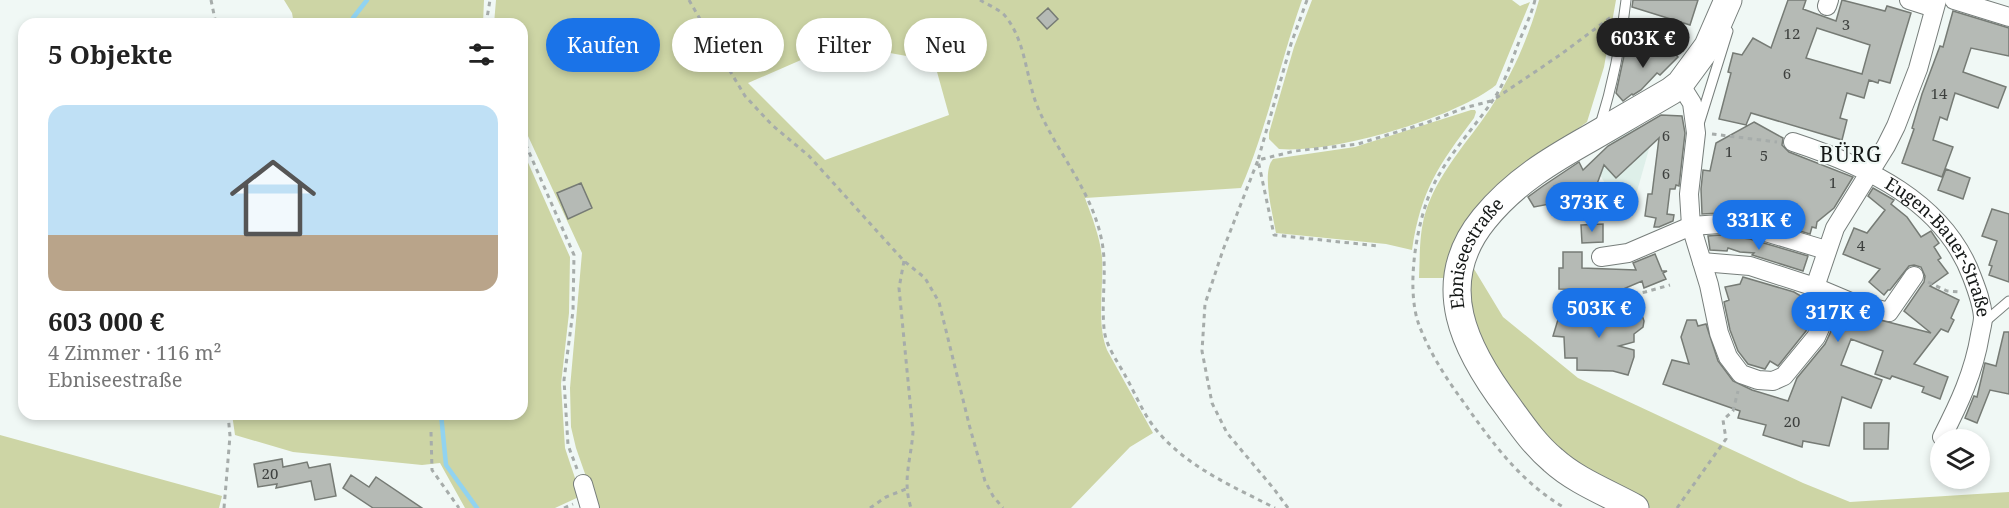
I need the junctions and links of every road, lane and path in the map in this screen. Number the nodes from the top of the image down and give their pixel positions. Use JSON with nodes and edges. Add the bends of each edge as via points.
{"nodes":[{"id":1,"x":211,"y":0,"type":"edge"},
{"id":2,"x":490,"y":0,"type":"edge"},
{"id":3,"x":689,"y":0,"type":"edge"},
{"id":4,"x":980,"y":0,"type":"edge"},
{"id":5,"x":1307,"y":0,"type":"edge"},
{"id":6,"x":1626,"y":0,"type":"edge"},
{"id":7,"x":1909,"y":0,"type":"edge"},
{"id":8,"x":1953,"y":0,"type":"edge"},
{"id":9,"x":1935,"y":4,"type":"edge"},
{"id":10,"x":1724,"y":9,"type":"edge"},
{"id":11,"x":1625,"y":10,"type":"junction"},
{"id":12,"x":2009,"y":17,"type":"edge"},
{"id":13,"x":215,"y":18,"type":"edge"},
{"id":14,"x":487,"y":18,"type":"edge"},
{"id":15,"x":1680,"y":84,"type":"junction"},
{"id":16,"x":1696,"y":133,"type":"junction"},
{"id":17,"x":1598,"y":134,"type":"junction"},
{"id":18,"x":1794,"y":142,"type":"joint"},
{"id":19,"x":528,"y":150,"type":"edge"},
{"id":20,"x":1258,"y":160,"type":"junction"},
{"id":21,"x":1869,"y":172,"type":"junction"},
{"id":22,"x":1691,"y":226,"type":"junction"},
{"id":23,"x":1379,"y":246,"type":"dead end"},
{"id":24,"x":1826,"y":250,"type":"junction"},
{"id":25,"x":1601,"y":257,"type":"dead end"},
{"id":26,"x":904,"y":261,"type":"junction"},
{"id":27,"x":1702,"y":262,"type":"junction"},
{"id":28,"x":1914,"y":276,"type":"joint"},
{"id":29,"x":1670,"y":285,"type":"dead end"},
{"id":30,"x":1815,"y":288,"type":"junction"},
{"id":31,"x":1978,"y":294,"type":"junction"},
{"id":32,"x":1624,"y":296,"type":"dead end"},
{"id":33,"x":1834,"y":297,"type":"junction"},
{"id":34,"x":2009,"y":301,"type":"edge"},
{"id":35,"x":1983,"y":318,"type":"junction"},
{"id":36,"x":1741,"y":374,"type":"junction"},
{"id":37,"x":229,"y":420,"type":"edge"},
{"id":38,"x":1946,"y":429,"type":"edge"},
{"id":39,"x":431,"y":432,"type":"dead end"},
{"id":40,"x":583,"y":484,"type":"joint"},
{"id":41,"x":906,"y":489,"type":"junction"},
{"id":42,"x":224,"y":508,"type":"edge"},
{"id":43,"x":459,"y":508,"type":"edge"},
{"id":44,"x":590,"y":508,"type":"edge"},
{"id":45,"x":870,"y":508,"type":"edge"},
{"id":46,"x":911,"y":508,"type":"edge"},
{"id":47,"x":1003,"y":508,"type":"edge"},
{"id":48,"x":1275,"y":508,"type":"edge"},
{"id":49,"x":1288,"y":508,"type":"edge"},
{"id":50,"x":1635,"y":508,"type":"edge"},
{"id":51,"x":1677,"y":508,"type":"edge"}],
"edges":[{"from":1,"to":13,"type":"path"},
{"from":2,"to":14,"type":"path"},
{"from":3,"to":26,"type":"path","via":[[746,96],[772,125],[809,156]]},
{"from":4,"to":48,"type":"path","via":[[1005,16],[1018,37],[1044,124],[1091,204],[1104,255],[1104,329],[1148,418],[1182,456]]},
{"from":5,"to":20,"type":"path"},
{"from":6,"to":11,"type":"lane"},
{"from":7,"to":9,"type":"street"},
{"from":8,"to":12,"type":"street"},
{"from":9,"to":21,"type":"street","via":[[1896,126]]},
{"from":10,"to":15,"type":"street","name":"Ebniseestraße","via":[[1708,46]]},
{"from":10,"to":16,"type":"lane","via":[[1729,28]]},
{"from":11,"to":17,"type":"lane","via":[[1610,96]]},
{"from":11,"to":20,"type":"path","via":[[1493,100],[1358,144]]},
{"from":15,"to":16,"type":"street","via":[[1692,103]]},
{"from":15,"to":17,"type":"street","name":"Ebniseestraße"},
{"from":16,"to":18,"type":"path"},
{"from":16,"to":22,"type":"street","via":[[1689,194]]},
{"from":17,"to":50,"type":"street","name":"Ebniseestraße","via":[[1530,174],[1504,196],[1465,248],[1457,295],[1461,325],[1474,357],[1534,442],[1576,476]]},
{"from":18,"to":21,"type":"street","name":"Eugen-Bauer-Straße"},
{"from":19,"to":40,"type":"path","via":[[574,255],[573,311],[564,380],[568,445]]},
{"from":20,"to":23,"type":"path","via":[[1274,235]]},
{"from":20,"to":49,"type":"path","via":[[1205,304],[1203,351],[1212,403],[1227,433]]},
{"from":21,"to":24,"type":"street"},
{"from":21,"to":31,"type":"street","name":"Eugen-Bauer-Straße","via":[[1932,215],[1953,239]]},
{"from":22,"to":24,"type":"street","via":[[1752,228]]},
{"from":22,"to":25,"type":"street","via":[[1628,253]]},
{"from":22,"to":27,"type":"street"},
{"from":24,"to":30,"type":"street"},
{"from":26,"to":41,"type":"path","via":[[899,288],[913,432]]},
{"from":26,"to":47,"type":"path","via":[[925,279],[939,302],[986,481]]},
{"from":27,"to":30,"type":"street","via":[[1750,266]]},
{"from":27,"to":36,"type":"street","via":[[1719,333],[1728,357]]},
{"from":28,"to":31,"type":"path","via":[[1947,291]]},
{"from":28,"to":33,"type":"street","via":[[1889,312]]},
{"from":29,"to":32,"type":"path"},
{"from":30,"to":33,"type":"street"},
{"from":31,"to":35,"type":"street","name":"Eugen-Bauer-Straße"},
{"from":33,"to":36,"type":"street","via":[[1816,337],[1784,376],[1773,381]]},
{"from":34,"to":35,"type":"lane","via":[[1988,320]]},
{"from":35,"to":38,"type":"street","name":"Eugen-Bauer-Straße","via":[[1968,382]]},
{"from":36,"to":51,"type":"path","via":[[1733,411],[1723,420],[1726,439]]},
{"from":37,"to":42,"type":"path"},
{"from":39,"to":43,"type":"path","via":[[432,471]]},
{"from":40,"to":44,"type":"street"},
{"from":41,"to":45,"type":"path"},
{"from":41,"to":46,"type":"path"}]}
